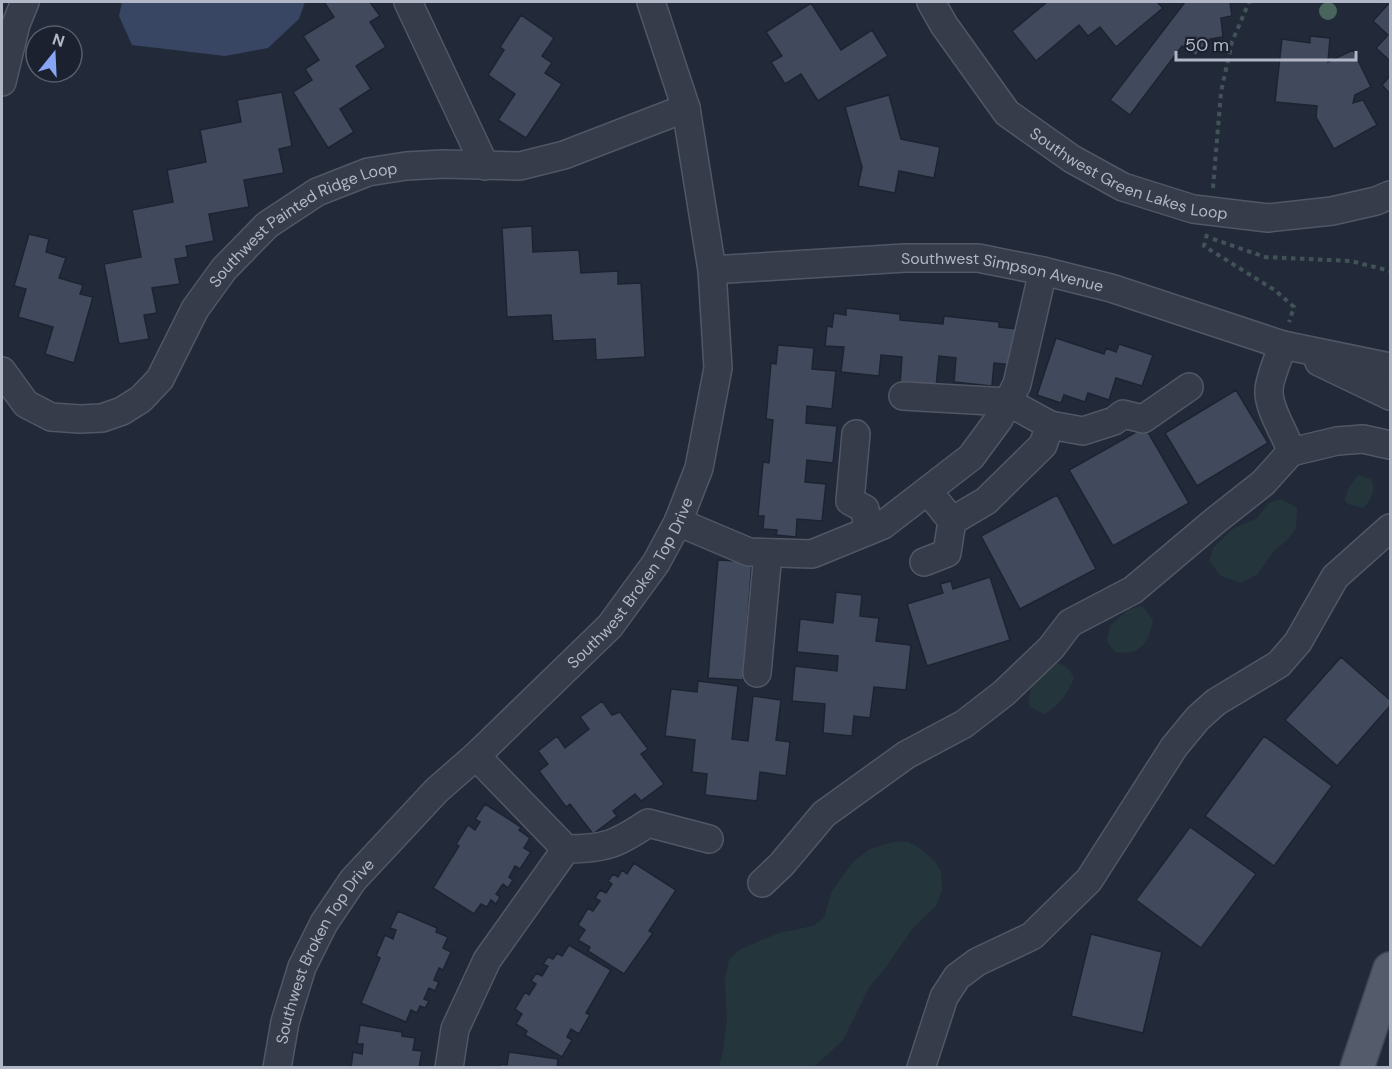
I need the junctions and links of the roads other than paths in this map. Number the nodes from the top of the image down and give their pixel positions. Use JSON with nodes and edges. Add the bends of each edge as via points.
{"nodes":[{"id":1,"x":25,"y":2,"type":"edge"},
{"id":2,"x":408,"y":2,"type":"edge"},
{"id":3,"x":651,"y":2,"type":"edge"},
{"id":4,"x":931,"y":2,"type":"edge"},
{"id":5,"x":2,"y":82,"type":"edge"},
{"id":6,"x":686,"y":108,"type":"junction"},
{"id":7,"x":484,"y":166,"type":"junction"},
{"id":8,"x":1390,"y":195,"type":"edge"},
{"id":9,"x":712,"y":270,"type":"junction"},
{"id":10,"x":1043,"y":271,"type":"junction"},
{"id":11,"x":1283,"y":345,"type":"junction"},
{"id":12,"x":1390,"y":367,"type":"edge"},
{"id":13,"x":2,"y":371,"type":"edge"},
{"id":14,"x":1189,"y":387,"type":"dead end"},
{"id":15,"x":903,"y":396,"type":"dead end"},
{"id":16,"x":1390,"y":396,"type":"edge"},
{"id":17,"x":1008,"y":402,"type":"junction"},
{"id":18,"x":1050,"y":425,"type":"junction"},
{"id":19,"x":856,"y":434,"type":"dead end"},
{"id":20,"x":1390,"y":445,"type":"edge"},
{"id":21,"x":1291,"y":452,"type":"junction"},
{"id":22,"x":928,"y":490,"type":"junction"},
{"id":23,"x":952,"y":521,"type":"junction"},
{"id":24,"x":678,"y":522,"type":"junction"},
{"id":25,"x":1390,"y":528,"type":"edge"},
{"id":26,"x":868,"y":531,"type":"junction"},
{"id":27,"x":768,"y":553,"type":"junction"},
{"id":28,"x":924,"y":561,"type":"dead end"},
{"id":29,"x":757,"y":673,"type":"dead end"},
{"id":30,"x":476,"y":756,"type":"junction"},
{"id":31,"x":709,"y":839,"type":"dead end"},
{"id":32,"x":566,"y":849,"type":"junction"},
{"id":33,"x":762,"y":883,"type":"dead end"},
{"id":34,"x":1390,"y":969,"type":"edge"},
{"id":35,"x":276,"y":1068,"type":"edge"},
{"id":36,"x":449,"y":1068,"type":"edge"},
{"id":37,"x":921,"y":1068,"type":"edge"},
{"id":38,"x":1357,"y":1068,"type":"edge"}],
"edges":[{"from":1,"to":5,"type":"street"},
{"from":2,"to":7,"type":"street"},
{"from":3,"to":6,"type":"street","name":"Southwest Broken Top Drive"},
{"from":4,"to":8,"type":"street","name":"Southwest Green Lakes Loop","via":[[1007,113],[1071,159],[1123,187],[1193,209],[1208,224],[1332,211]]},
{"from":6,"to":7,"type":"street","name":"Southwest Painted Ridge Loop","via":[[564,155],[520,166]]},
{"from":6,"to":9,"type":"street","name":"Southwest Broken Top Drive"},
{"from":7,"to":13,"type":"street","name":"Southwest Painted Ridge Loop","via":[[443,164],[368,172],[317,192],[267,225],[224,269],[195,309],[160,379],[141,399],[122,411],[102,418],[51,417],[26,404]]},
{"from":9,"to":10,"type":"street","name":"Southwest Simpson Avenue","via":[[978,258]]},
{"from":9,"to":24,"type":"street","name":"Southwest Broken Top Drive","via":[[718,368],[699,468]]},
{"from":10,"to":11,"type":"street","name":"Southwest Simpson Avenue","via":[[1111,288]]},
{"from":10,"to":17,"type":"street","via":[[1017,384]]},
{"from":11,"to":12,"type":"street","name":"Southwest Simpson Avenue"},
{"from":11,"to":16,"type":"street","name":"Southwest Simpson Avenue"},
{"from":11,"to":21,"type":"street","via":[[1269,390]]},
{"from":14,"to":18,"type":"street","via":[[1143,419],[1123,414],[1083,431]]},
{"from":15,"to":17,"type":"street"},
{"from":17,"to":18,"type":"street"},
{"from":17,"to":22,"type":"street","via":[[971,457]]},
{"from":18,"to":23,"type":"street","via":[[1043,445],[986,501]]},
{"from":19,"to":26,"type":"street","via":[[850,501],[865,509]]},
{"from":20,"to":21,"type":"street","via":[[1363,439]]},
{"from":21,"to":33,"type":"street","via":[[1263,483],[1133,590],[1070,623],[1012,686],[964,724],[906,755],[824,814]]},
{"from":22,"to":23,"type":"street"},
{"from":22,"to":26,"type":"street","via":[[883,525]]},
{"from":23,"to":28,"type":"street","via":[[947,553]]},
{"from":24,"to":27,"type":"street","via":[[749,552]]},
{"from":24,"to":30,"type":"street","name":"Southwest Broken Top Drive","via":[[656,563],[610,627]]},
{"from":25,"to":37,"type":"street","via":[[1335,577],[1298,642],[1279,664],[1216,702],[1198,718],[1174,747],[1089,880],[1032,936],[977,962],[957,977],[944,997]]},
{"from":26,"to":27,"type":"street","via":[[812,554]]},
{"from":27,"to":29,"type":"street"},
{"from":30,"to":32,"type":"street"},
{"from":30,"to":35,"type":"street","name":"Southwest Broken Top Drive","via":[[437,790],[353,880],[324,923],[302,967]]},
{"from":31,"to":32,"type":"street","via":[[648,824],[620,841],[591,849]]},
{"from":32,"to":36,"type":"street","via":[[487,960],[455,1029]]},
{"from":34,"to":38,"type":"main road"}]}
